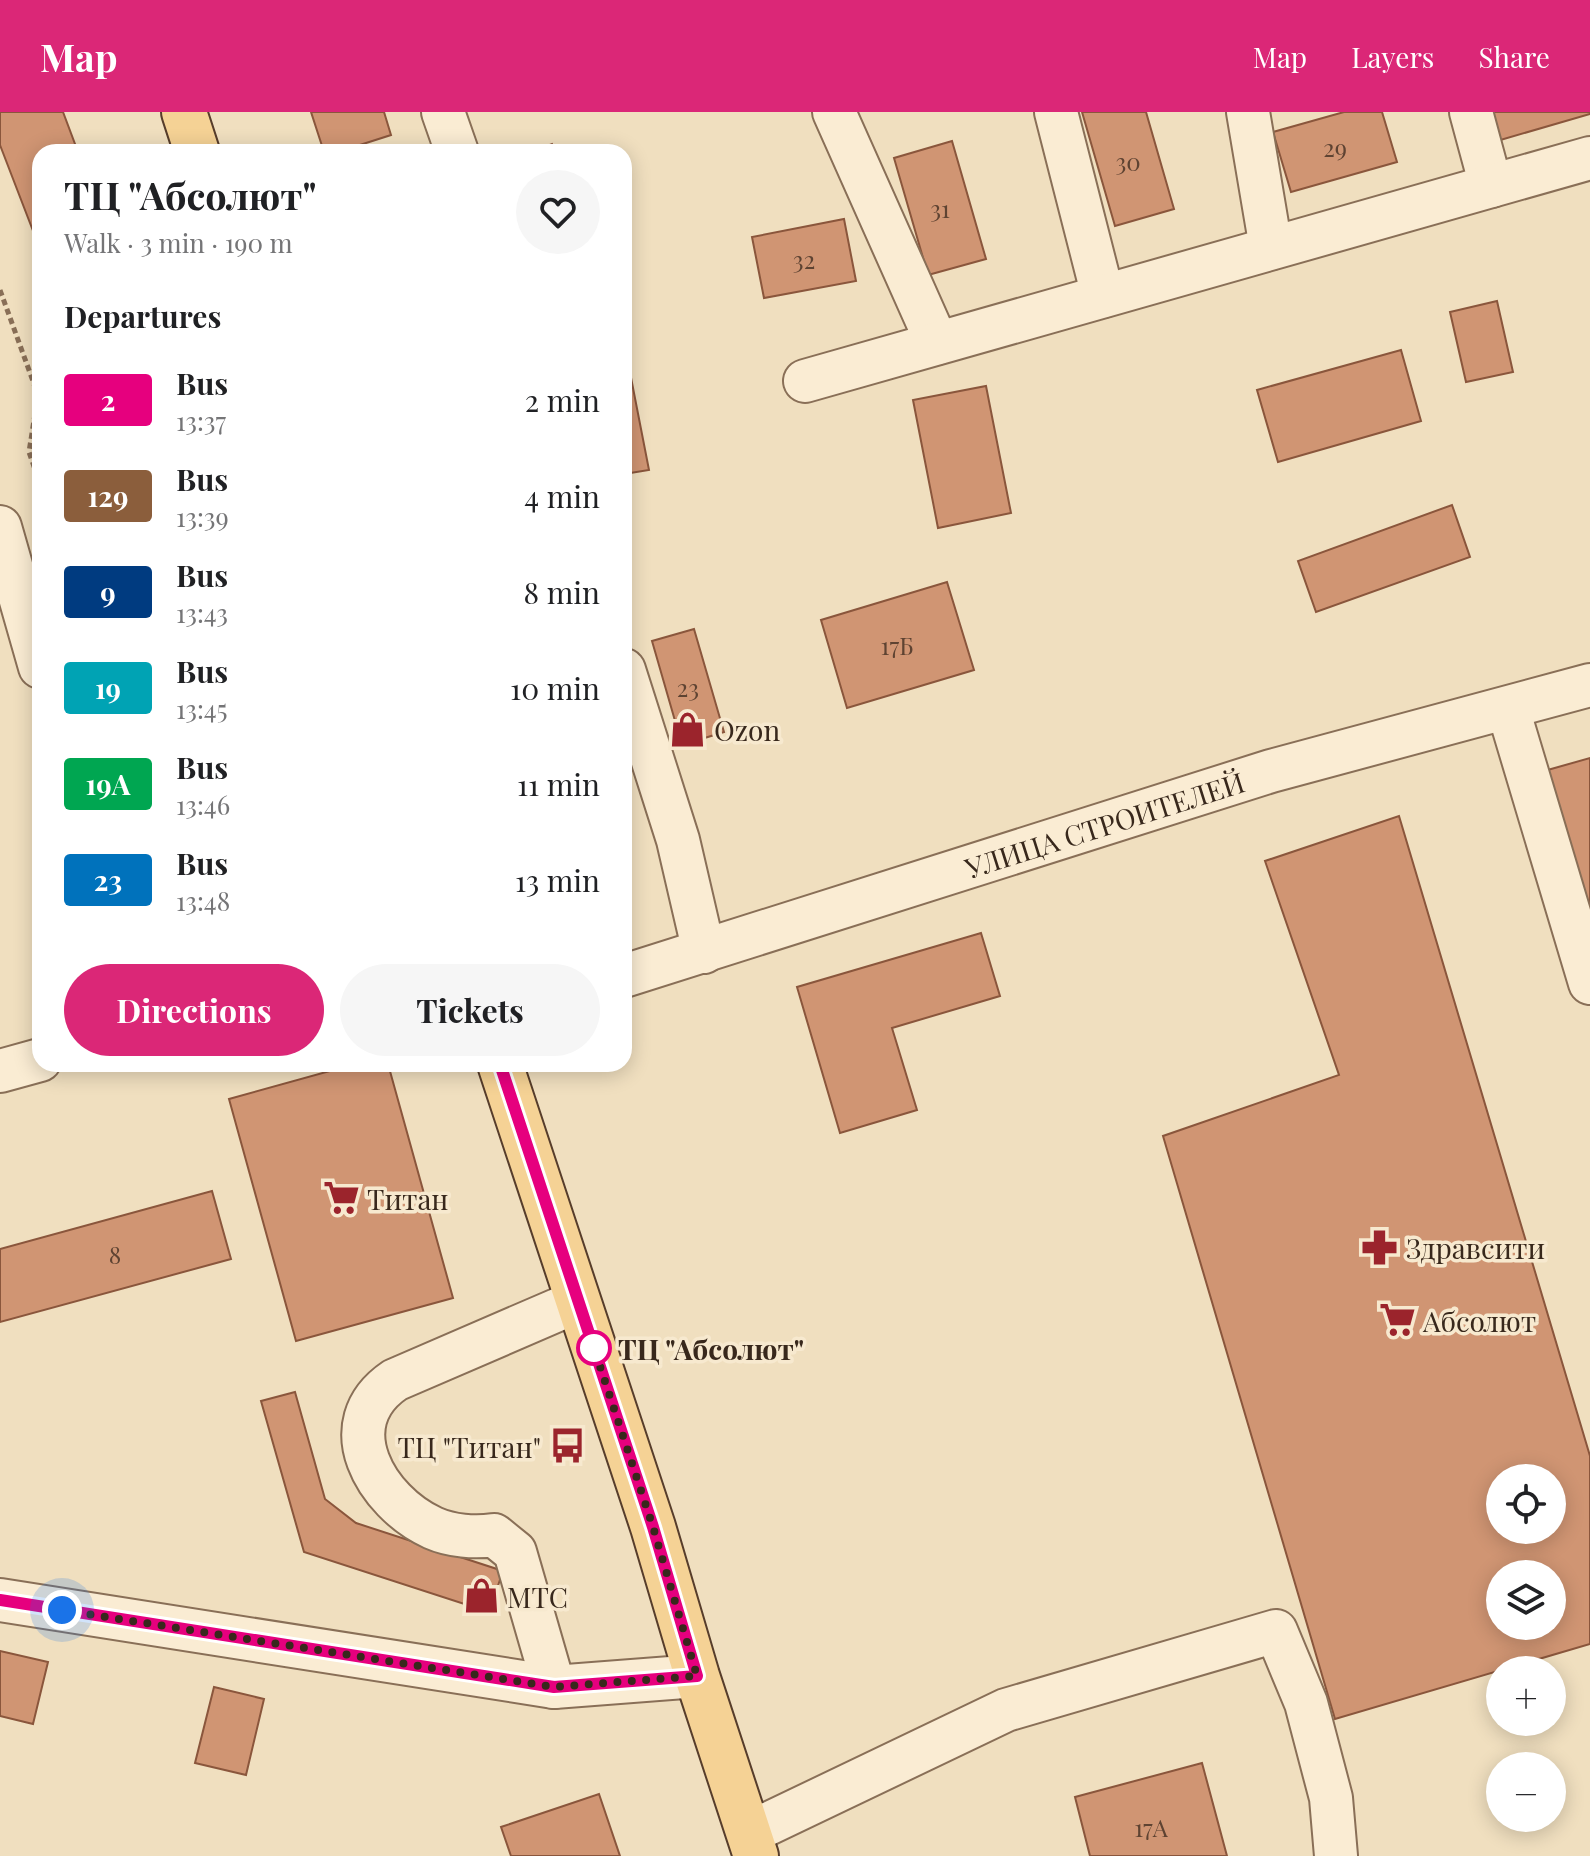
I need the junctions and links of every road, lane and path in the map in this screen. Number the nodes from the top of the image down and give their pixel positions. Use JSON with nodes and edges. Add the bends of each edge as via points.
{"nodes":[{"id":1,"x":184,"y":112,"type":"edge"},
{"id":2,"x":443,"y":112,"type":"edge"},
{"id":3,"x":834,"y":112,"type":"edge"},
{"id":4,"x":1056,"y":112,"type":"edge"},
{"id":5,"x":1248,"y":112,"type":"edge"},
{"id":6,"x":1471,"y":112,"type":"edge"},
{"id":7,"x":194,"y":144,"type":"edge"},
{"id":8,"x":454,"y":144,"type":"edge"},
{"id":9,"x":1590,"y":158,"type":"edge"},
{"id":10,"x":1491,"y":186,"type":"junction"},
{"id":11,"x":1271,"y":248,"type":"junction"},
{"id":12,"x":0,"y":290,"type":"edge"},
{"id":13,"x":1103,"y":296,"type":"junction"},
{"id":14,"x":937,"y":343,"type":"junction"},
{"id":15,"x":32,"y":378,"type":"edge"},
{"id":16,"x":805,"y":381,"type":"dead end"},
{"id":17,"x":32,"y":433,"type":"edge"},
{"id":18,"x":32,"y":461,"type":"edge"},
{"id":19,"x":0,"y":527,"type":"edge"},
{"id":20,"x":32,"y":639,"type":"edge"},
{"id":21,"x":1590,"y":685,"type":"edge"},
{"id":22,"x":632,"y":695,"type":"edge"},
{"id":23,"x":1508,"y":709,"type":"junction"},
{"id":24,"x":704,"y":952,"type":"junction"},
{"id":25,"x":632,"y":974,"type":"edge"},
{"id":26,"x":1590,"y":983,"type":"edge"},
{"id":27,"x":32,"y":1062,"type":"edge"},
{"id":28,"x":0,"y":1071,"type":"edge"},
{"id":29,"x":503,"y":1072,"type":"edge"},
{"id":30,"x":578,"y":1301,"type":"junction"},
{"id":31,"x":0,"y":1600,"type":"edge"},
{"id":32,"x":697,"y":1676,"type":"junction"},
{"id":33,"x":554,"y":1687,"type":"junction"},
{"id":34,"x":752,"y":1845,"type":"edge"},
{"id":35,"x":1336,"y":1856,"type":"edge"}],
"edges":[{"from":1,"to":7,"type":"main road"},
{"from":2,"to":8,"type":"street"},
{"from":3,"to":14,"type":"street"},
{"from":4,"to":13,"type":"street"},
{"from":5,"to":11,"type":"street"},
{"from":6,"to":10,"type":"street"},
{"from":9,"to":10,"type":"street"},
{"from":10,"to":11,"type":"street"},
{"from":11,"to":13,"type":"street"},
{"from":12,"to":15,"type":"path"},
{"from":13,"to":14,"type":"street"},
{"from":14,"to":16,"type":"street"},
{"from":17,"to":18,"type":"path"},
{"from":19,"to":20,"type":"street"},
{"from":21,"to":23,"type":"street","name":"УЛИЦА СТРОИТЕЛЕЙ"},
{"from":22,"to":24,"type":"street","via":[[678,840]]},
{"from":23,"to":24,"type":"street","name":"УЛИЦА СТРОИТЕЛЕЙ","via":[[1271,771]]},
{"from":23,"to":26,"type":"street"},
{"from":24,"to":25,"type":"street","name":"УЛИЦА СТРОИТЕЛЕЙ"},
{"from":27,"to":28,"type":"street"},
{"from":29,"to":30,"type":"main road"},
{"from":30,"to":32,"type":"main road"},
{"from":30,"to":33,"type":"street","via":[[395,1380],[377,1393],[364,1424],[368,1465],[397,1503],[435,1529],[477,1538],[494,1535],[515,1552]]},
{"from":31,"to":33,"type":"street"},
{"from":32,"to":33,"type":"street"},
{"from":32,"to":34,"type":"main road"},
{"from":34,"to":35,"type":"street","via":[[1006,1710],[1276,1631],[1317,1744],[1331,1798]]}]}
